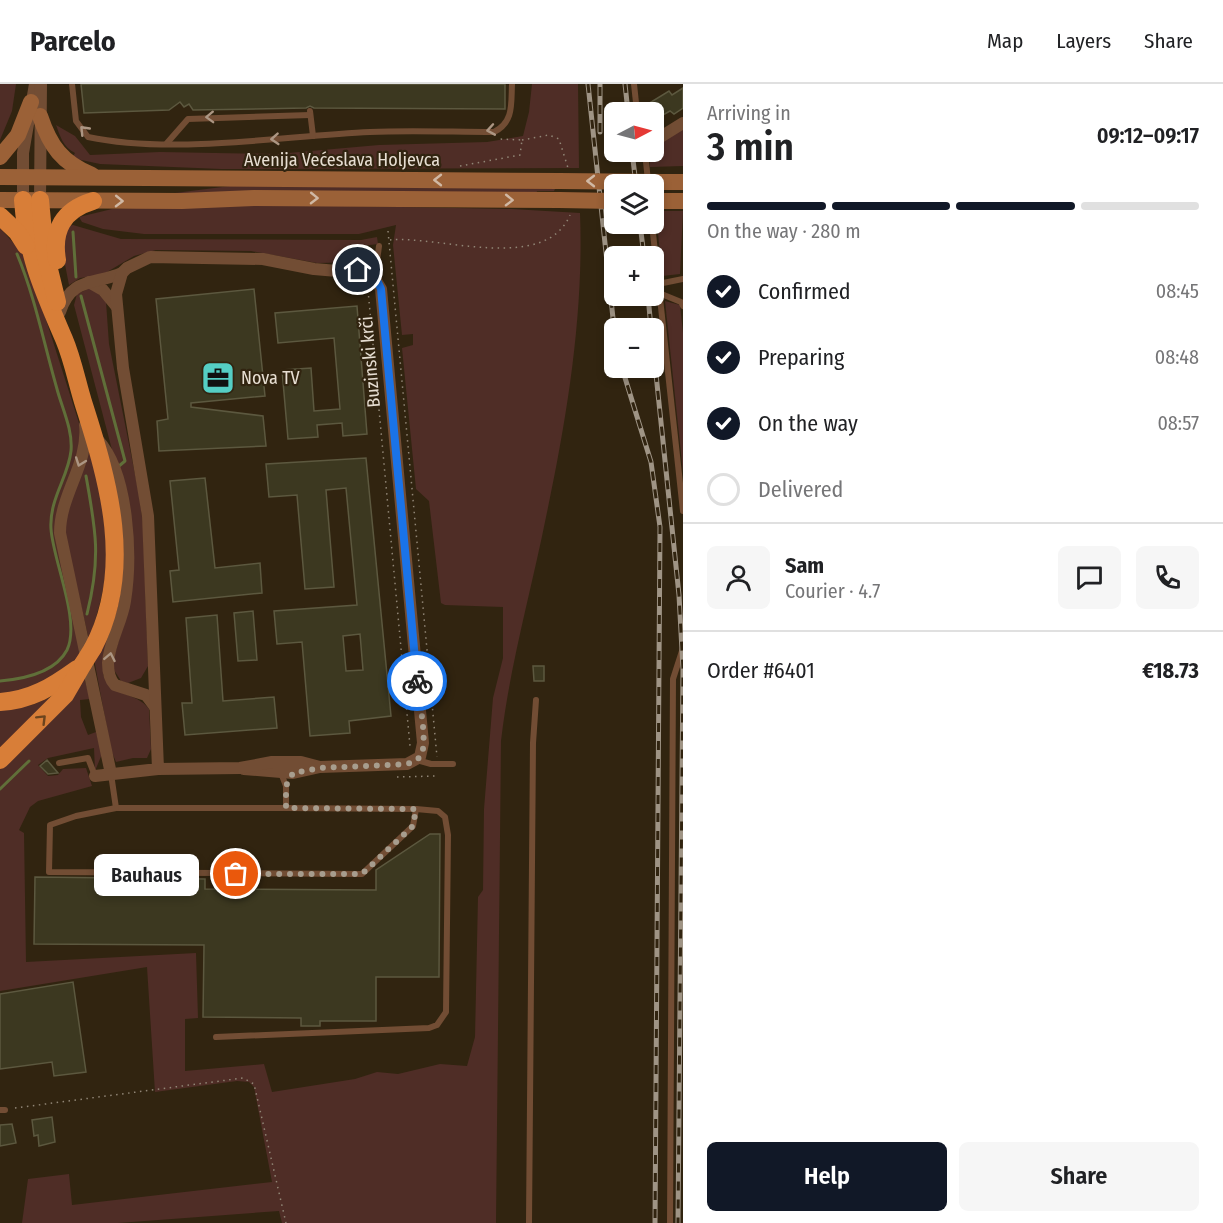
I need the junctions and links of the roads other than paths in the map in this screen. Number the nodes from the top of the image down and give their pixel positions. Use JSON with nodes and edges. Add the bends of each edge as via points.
{"nodes":[{"id":1,"x":35,"y":84,"type":"edge"},
{"id":2,"x":41,"y":84,"type":"edge"},
{"id":3,"x":72,"y":84,"type":"edge"},
{"id":4,"x":512,"y":84,"type":"edge"},
{"id":5,"x":634,"y":84,"type":"edge"},
{"id":6,"x":636,"y":102,"type":"edge"},
{"id":7,"x":35,"y":109,"type":"junction"},
{"id":8,"x":683,"y":123,"type":"edge"},
{"id":9,"x":664,"y":135,"type":"edge"},
{"id":10,"x":313,"y":136,"type":"junction"},
{"id":11,"x":167,"y":143,"type":"junction"},
{"id":12,"x":0,"y":157,"type":"edge"},
{"id":13,"x":0,"y":177,"type":"edge"},
{"id":14,"x":31,"y":178,"type":"junction"},
{"id":15,"x":102,"y":178,"type":"junction"},
{"id":16,"x":604,"y":182,"type":"edge"},
{"id":17,"x":683,"y":182,"type":"edge"},
{"id":18,"x":664,"y":183,"type":"edge"},
{"id":19,"x":0,"y":200,"type":"edge"},
{"id":20,"x":31,"y":200,"type":"junction"},
{"id":21,"x":93,"y":201,"type":"junction"},
{"id":22,"x":604,"y":201,"type":"edge"},
{"id":23,"x":664,"y":201,"type":"edge"},
{"id":24,"x":683,"y":201,"type":"edge"},
{"id":25,"x":0,"y":216,"type":"edge"},
{"id":26,"x":379,"y":246,"type":"road end"},
{"id":27,"x":32,"y":259,"type":"junction"},
{"id":28,"x":122,"y":273,"type":"junction"},
{"id":29,"x":683,"y":279,"type":"edge"},
{"id":30,"x":371,"y":280,"type":"junction"},
{"id":31,"x":89,"y":282,"type":"junction"},
{"id":32,"x":664,"y":283,"type":"edge"},
{"id":33,"x":664,"y":295,"type":"edge"},
{"id":34,"x":58,"y":303,"type":"junction"},
{"id":35,"x":660,"y":306,"type":"edge"},
{"id":36,"x":683,"y":306,"type":"edge"},
{"id":37,"x":117,"y":307,"type":"junction"},
{"id":38,"x":64,"y":340,"type":"junction"},
{"id":39,"x":84,"y":404,"type":"junction"},
{"id":40,"x":94,"y":435,"type":"junction"},
{"id":41,"x":683,"y":511,"type":"edge"},
{"id":42,"x":683,"y":648,"type":"edge"},
{"id":43,"x":88,"y":656,"type":"junction"},
{"id":44,"x":153,"y":667,"type":"junction"},
{"id":45,"x":131,"y":690,"type":"junction"},
{"id":46,"x":536,"y":700,"type":"dead end"},
{"id":47,"x":0,"y":702,"type":"edge"},
{"id":48,"x":155,"y":708,"type":"junction"},
{"id":49,"x":414,"y":757,"type":"junction"},
{"id":50,"x":0,"y":760,"type":"edge"},
{"id":51,"x":272,"y":762,"type":"junction"},
{"id":52,"x":59,"y":763,"type":"dead end"},
{"id":53,"x":308,"y":763,"type":"junction"},
{"id":54,"x":453,"y":764,"type":"dead end"},
{"id":55,"x":240,"y":768,"type":"junction"},
{"id":56,"x":320,"y":768,"type":"junction"},
{"id":57,"x":158,"y":769,"type":"junction"},
{"id":58,"x":287,"y":773,"type":"junction"},
{"id":59,"x":111,"y":774,"type":"junction"},
{"id":60,"x":95,"y":776,"type":"joint"},
{"id":61,"x":286,"y":786,"type":"junction"},
{"id":62,"x":116,"y":808,"type":"junction"},
{"id":63,"x":286,"y":808,"type":"junction"},
{"id":64,"x":416,"y":809,"type":"junction"},
{"id":65,"x":216,"y":1037,"type":"dead end"},
{"id":66,"x":529,"y":1223,"type":"edge"},
{"id":67,"x":670,"y":1223,"type":"edge"}],
"edges":[{"from":1,"to":7,"type":"street"},
{"from":2,"to":7,"type":"street"},
{"from":11,"to":3,"type":"lane","one_way":true,"via":[[87,137],[76,122]]},
{"from":4,"to":10,"type":"lane","one_way":true,"via":[[509,118],[503,128],[494,132]]},
{"from":5,"to":6,"type":"lane"},
{"from":7,"to":12,"type":"main road"},
{"from":7,"to":14,"type":"street"},
{"from":7,"to":15,"type":"main road","via":[[59,155],[72,166]]},
{"from":8,"to":9,"type":"street"},
{"from":10,"to":11,"type":"lane","one_way":true},
{"from":10,"to":11,"type":"lane","one_way":true,"via":[[310,113],[188,119]]},
{"from":13,"to":14,"type":"main road","name":"Avenija Većeslava Holjevca"},
{"from":14,"to":15,"type":"main road","name":"Avenija Većeslava Holjevca"},
{"from":14,"to":20,"type":"street"},
{"from":16,"to":15,"type":"main road","name":"Avenija Većeslava Holjevca","one_way":true,"bridge":true},
{"from":17,"to":18,"type":"main road","name":"Avenija Većeslava Holjevca"},
{"from":19,"to":20,"type":"main road","name":"Avenija Većeslava Holjevca"},
{"from":20,"to":21,"type":"main road","name":"Avenija Većeslava Holjevca"},
{"from":20,"to":27,"type":"highway"},
{"from":20,"to":34,"type":"highway"},
{"from":21,"to":22,"type":"main road","name":"Avenija Većeslava Holjevca","one_way":true,"bridge":true},
{"from":21,"to":34,"type":"highway","via":[[74,208],[57,229]]},
{"from":23,"to":24,"type":"main road"},
{"from":25,"to":27,"type":"highway","via":[[17,232]]},
{"from":26,"to":30,"type":"lane"},
{"from":27,"to":38,"type":"highway"},
{"from":28,"to":30,"type":"street","via":[[135,262],[150,257],[263,259],[314,268],[366,271]]},
{"from":28,"to":31,"type":"street"},
{"from":28,"to":37,"type":"street","via":[[117,286]]},
{"from":29,"to":32,"type":"lane"},
{"from":30,"to":49,"type":"street","name":"Buzinski krči","via":[[381,289],[423,743],[422,754]]},
{"from":31,"to":34,"type":"street","via":[[80,284]]},
{"from":31,"to":37,"type":"street","via":[[103,290]]},
{"from":33,"to":36,"type":"lane"},
{"from":34,"to":38,"type":"highway"},
{"from":35,"to":41,"type":"lane"},
{"from":37,"to":44,"type":"street","via":[[123,369],[148,516]]},
{"from":38,"to":39,"type":"highway"},
{"from":39,"to":40,"type":"highway"},
{"from":39,"to":59,"type":"street","one_way":true,"via":[[85,445],[63,506],[60,533]]},
{"from":40,"to":43,"type":"highway","via":[[116,546],[110,597]]},
{"from":45,"to":40,"type":"street","one_way":true,"via":[[115,685],[109,674],[109,654],[125,602],[128,551],[122,500],[112,462]]},
{"from":42,"to":67,"type":"lane","via":[[674,680]]},
{"from":43,"to":47,"type":"highway","via":[[43,692]]},
{"from":50,"to":43,"type":"highway","one_way":true,"via":[[65,695]]},
{"from":44,"to":45,"type":"street","via":[[144,682]]},
{"from":44,"to":48,"type":"street"},
{"from":45,"to":48,"type":"street","via":[[146,695]]},
{"from":46,"to":66,"type":"lane"},
{"from":48,"to":57,"type":"street"},
{"from":49,"to":54,"type":"lane","via":[[431,764]]},
{"from":49,"to":56,"type":"street","via":[[407,764]]},
{"from":51,"to":53,"type":"street"},
{"from":51,"to":55,"type":"street"},
{"from":51,"to":58,"type":"lane"},
{"from":52,"to":60,"type":"lane","via":[[88,758]]},
{"from":53,"to":56,"type":"street"},
{"from":53,"to":58,"type":"lane"},
{"from":55,"to":57,"type":"street"},
{"from":55,"to":58,"type":"street"},
{"from":56,"to":58,"type":"street"},
{"from":57,"to":59,"type":"street"},
{"from":58,"to":61,"type":"lane"},
{"from":58,"to":61,"type":"lane"},
{"from":59,"to":60,"type":"street"},
{"from":59,"to":62,"type":"lane"},
{"from":61,"to":63,"type":"lane"},
{"from":62,"to":63,"type":"lane"},
{"from":62,"to":64,"type":"lane","via":[[50,825],[50,872],[362,874],[413,826]]},
{"from":63,"to":64,"type":"lane"},
{"from":64,"to":65,"type":"lane","via":[[438,811],[447,823],[443,1019],[429,1028]]}]}
